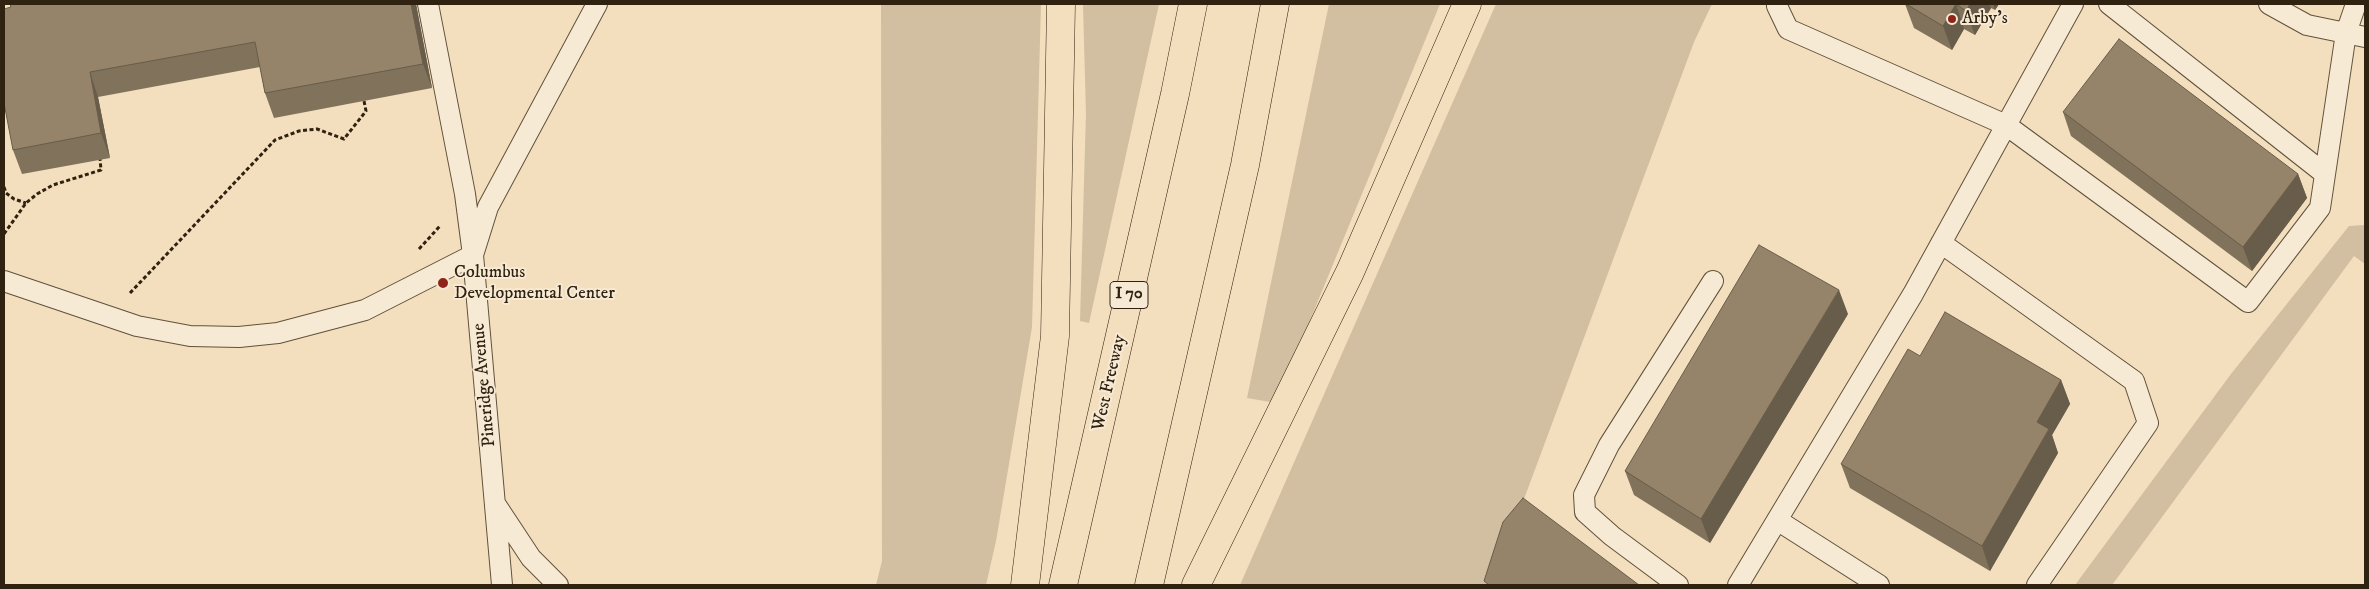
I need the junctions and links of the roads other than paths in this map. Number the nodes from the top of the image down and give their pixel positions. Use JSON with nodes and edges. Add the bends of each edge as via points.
{"nodes":[{"id":1,"x":428,"y":4,"type":"edge"},
{"id":2,"x":597,"y":4,"type":"edge"},
{"id":3,"x":1061,"y":4,"type":"edge"},
{"id":4,"x":1192,"y":4,"type":"edge"},
{"id":5,"x":1275,"y":4,"type":"edge"},
{"id":6,"x":1467,"y":4,"type":"edge"},
{"id":7,"x":1778,"y":4,"type":"edge"},
{"id":8,"x":2073,"y":4,"type":"edge"},
{"id":9,"x":2109,"y":4,"type":"edge"},
{"id":10,"x":2269,"y":4,"type":"edge"},
{"id":11,"x":2356,"y":4,"type":"edge"},
{"id":12,"x":2356,"y":35,"type":"edge"},
{"id":13,"x":2006,"y":125,"type":"junction"},
{"id":14,"x":2325,"y":174,"type":"junction"},
{"id":15,"x":1941,"y":243,"type":"junction"},
{"id":16,"x":473,"y":255,"type":"junction"},
{"id":17,"x":4,"y":281,"type":"edge"},
{"id":18,"x":1713,"y":281,"type":"dead end"},
{"id":19,"x":495,"y":504,"type":"junction"},
{"id":20,"x":1777,"y":520,"type":"junction"},
{"id":21,"x":502,"y":585,"type":"edge"},
{"id":22,"x":558,"y":585,"type":"edge"},
{"id":23,"x":1024,"y":585,"type":"edge"},
{"id":24,"x":1064,"y":585,"type":"edge"},
{"id":25,"x":1149,"y":585,"type":"edge"},
{"id":26,"x":1196,"y":585,"type":"edge"},
{"id":27,"x":1678,"y":585,"type":"edge"},
{"id":28,"x":1738,"y":585,"type":"edge"},
{"id":29,"x":1879,"y":585,"type":"edge"},
{"id":30,"x":2037,"y":585,"type":"edge"}],
"edges":[{"from":1,"to":16,"type":"lane","via":[[465,194]]},
{"from":2,"to":16,"type":"lane","name":"Pineridge Avenue","via":[[488,207]]},
{"from":3,"to":23,"type":"highway","via":[[1056,336]]},
{"from":4,"to":24,"type":"highway","name":"West Freeway","number":"I 70","via":[[1175,94]]},
{"from":5,"to":25,"type":"highway","via":[[1244,165]]},
{"from":6,"to":26,"type":"highway","via":[[1350,272]]},
{"from":7,"to":13,"type":"lane","via":[[1788,29]]},
{"from":8,"to":13,"type":"lane"},
{"from":9,"to":14,"type":"lane"},
{"from":10,"to":12,"type":"lane","via":[[2307,25]]},
{"from":11,"to":12,"type":"lane"},
{"from":12,"to":14,"type":"lane"},
{"from":13,"to":14,"type":"lane","via":[[2248,302],[2320,208]]},
{"from":13,"to":15,"type":"lane"},
{"from":15,"to":20,"type":"lane"},
{"from":15,"to":30,"type":"lane","via":[[2134,382],[2148,423]]},
{"from":16,"to":17,"type":"lane","via":[[365,310],[278,334],[190,336],[137,326]]},
{"from":16,"to":19,"type":"lane","name":"Pineridge Avenue"},
{"from":18,"to":27,"type":"lane","via":[[1609,445],[1584,495],[1585,512]]},
{"from":19,"to":21,"type":"lane","name":"Pineridge Avenue"},
{"from":19,"to":22,"type":"lane","via":[[531,558]]},
{"from":20,"to":28,"type":"lane"},
{"from":20,"to":29,"type":"lane"}]}
